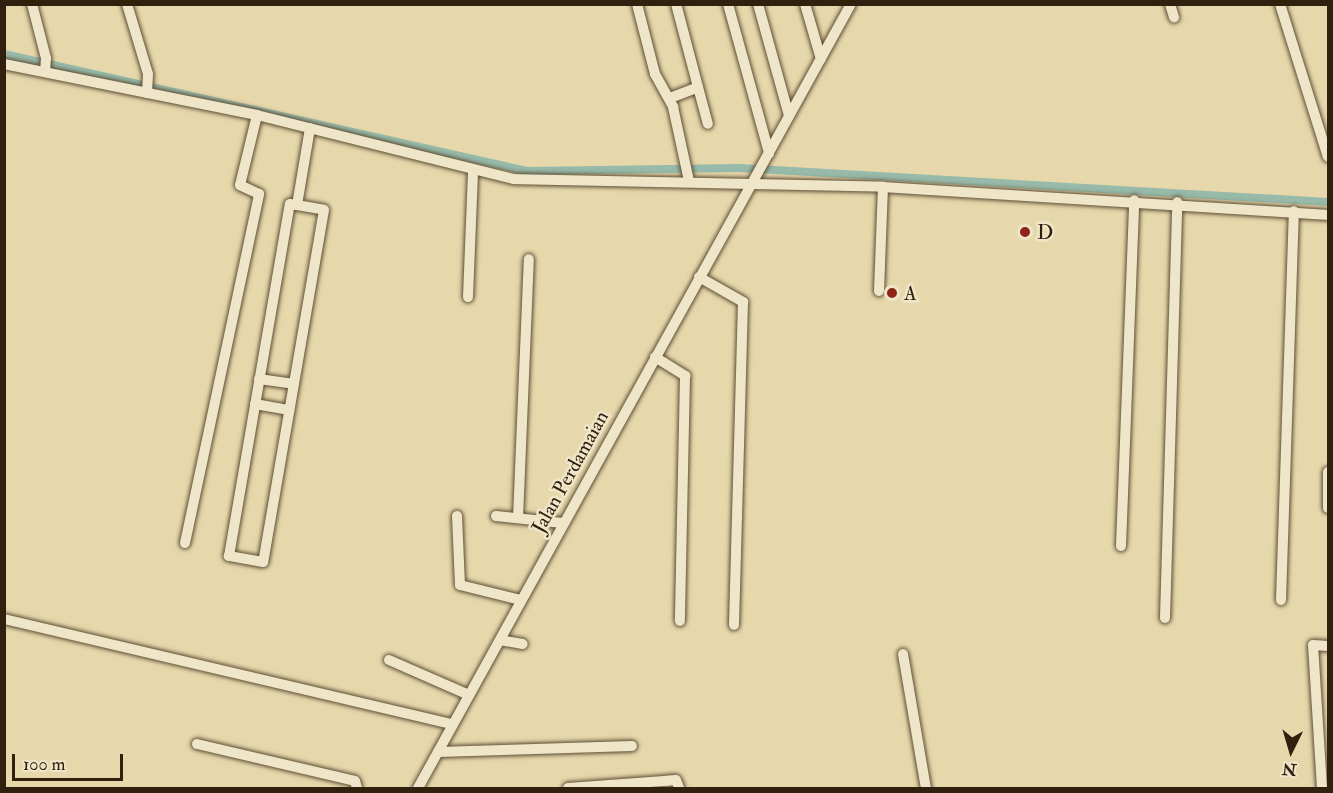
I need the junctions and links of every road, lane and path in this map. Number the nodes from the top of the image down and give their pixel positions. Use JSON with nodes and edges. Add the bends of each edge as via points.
{"nodes":[{"id":1,"x":32,"y":4,"type":"edge"},
{"id":2,"x":127,"y":4,"type":"edge"},
{"id":3,"x":637,"y":4,"type":"edge"},
{"id":4,"x":676,"y":4,"type":"edge"},
{"id":5,"x":728,"y":4,"type":"edge"},
{"id":6,"x":758,"y":4,"type":"edge"},
{"id":7,"x":805,"y":4,"type":"edge"},
{"id":8,"x":851,"y":4,"type":"edge"},
{"id":9,"x":1170,"y":4,"type":"edge"},
{"id":10,"x":1280,"y":4,"type":"edge"},
{"id":11,"x":1174,"y":18,"type":"dead end"},
{"id":12,"x":821,"y":59,"type":"junction"},
{"id":13,"x":4,"y":64,"type":"edge"},
{"id":14,"x":46,"y":65,"type":"junction"},
{"id":15,"x":698,"y":87,"type":"junction"},
{"id":16,"x":148,"y":89,"type":"junction"},
{"id":17,"x":670,"y":98,"type":"junction"},
{"id":18,"x":257,"y":115,"type":"junction"},
{"id":19,"x":789,"y":116,"type":"junction"},
{"id":20,"x":708,"y":124,"type":"dead end"},
{"id":21,"x":310,"y":128,"type":"junction"},
{"id":22,"x":769,"y":153,"type":"junction"},
{"id":23,"x":1329,"y":156,"type":"edge"},
{"id":24,"x":473,"y":171,"type":"junction"},
{"id":25,"x":688,"y":174,"type":"junction"},
{"id":26,"x":756,"y":174,"type":"junction"},
{"id":27,"x":883,"y":187,"type":"junction"},
{"id":28,"x":1134,"y":200,"type":"junction"},
{"id":29,"x":1177,"y":202,"type":"junction"},
{"id":30,"x":297,"y":205,"type":"junction"},
{"id":31,"x":1294,"y":211,"type":"junction"},
{"id":32,"x":1329,"y":215,"type":"edge"},
{"id":33,"x":529,"y":259,"type":"dead end"},
{"id":34,"x":699,"y":277,"type":"junction"},
{"id":35,"x":879,"y":291,"type":"dead end"},
{"id":36,"x":468,"y":297,"type":"dead end"},
{"id":37,"x":655,"y":357,"type":"junction"},
{"id":38,"x":259,"y":379,"type":"junction"},
{"id":39,"x":294,"y":384,"type":"junction"},
{"id":40,"x":255,"y":404,"type":"junction"},
{"id":41,"x":289,"y":410,"type":"junction"},
{"id":42,"x":1329,"y":472,"type":"edge"},
{"id":43,"x":1329,"y":508,"type":"edge"},
{"id":44,"x":457,"y":516,"type":"dead end"},
{"id":45,"x":495,"y":516,"type":"dead end"},
{"id":46,"x":518,"y":518,"type":"junction"},
{"id":47,"x":563,"y":523,"type":"junction"},
{"id":48,"x":185,"y":543,"type":"dead end"},
{"id":49,"x":1121,"y":546,"type":"dead end"},
{"id":50,"x":521,"y":600,"type":"junction"},
{"id":51,"x":1281,"y":600,"type":"dead end"},
{"id":52,"x":1165,"y":618,"type":"dead end"},
{"id":53,"x":4,"y":619,"type":"edge"},
{"id":54,"x":680,"y":621,"type":"dead end"},
{"id":55,"x":734,"y":625,"type":"dead end"},
{"id":56,"x":500,"y":640,"type":"junction"},
{"id":57,"x":523,"y":644,"type":"dead end"},
{"id":58,"x":1329,"y":646,"type":"edge"},
{"id":59,"x":903,"y":654,"type":"dead end"},
{"id":60,"x":389,"y":660,"type":"dead end"},
{"id":61,"x":469,"y":695,"type":"junction"},
{"id":62,"x":453,"y":724,"type":"junction"},
{"id":63,"x":197,"y":744,"type":"dead end"},
{"id":64,"x":632,"y":746,"type":"dead end"},
{"id":65,"x":438,"y":752,"type":"junction"},
{"id":66,"x":677,"y":784,"type":"edge"},
{"id":67,"x":357,"y":789,"type":"edge"},
{"id":68,"x":418,"y":789,"type":"edge"},
{"id":69,"x":568,"y":789,"type":"edge"},
{"id":70,"x":926,"y":789,"type":"edge"},
{"id":71,"x":1322,"y":789,"type":"edge"}],
"edges":[{"from":1,"to":14,"type":"street"},
{"from":2,"to":16,"type":"street","via":[[148,74]]},
{"from":3,"to":17,"type":"street","via":[[655,74]]},
{"from":4,"to":15,"type":"street"},
{"from":5,"to":22,"type":"street"},
{"from":6,"to":19,"type":"street"},
{"from":7,"to":12,"type":"street"},
{"from":8,"to":12,"type":"street","name":"Jalan Perdamaian"},
{"from":9,"to":11,"type":"street"},
{"from":10,"to":23,"type":"street"},
{"from":12,"to":19,"type":"street","name":"Jalan Perdamaian"},
{"from":13,"to":14,"type":"street"},
{"from":14,"to":16,"type":"street"},
{"from":15,"to":17,"type":"street"},
{"from":15,"to":20,"type":"street"},
{"from":16,"to":18,"type":"street"},
{"from":17,"to":25,"type":"street"},
{"from":18,"to":21,"type":"street"},
{"from":18,"to":48,"type":"street","via":[[240,185],[260,194]]},
{"from":19,"to":22,"type":"street","name":"Jalan Perdamaian"},
{"from":21,"to":24,"type":"street"},
{"from":21,"to":30,"type":"street"},
{"from":22,"to":26,"type":"street","name":"Jalan Perdamaian"},
{"from":24,"to":25,"type":"street","via":[[535,180]]},
{"from":24,"to":36,"type":"street"},
{"from":25,"to":26,"type":"street"},
{"from":26,"to":27,"type":"street"},
{"from":26,"to":34,"type":"street","name":"Jalan Perdamaian"},
{"from":27,"to":28,"type":"street"},
{"from":27,"to":35,"type":"street"},
{"from":28,"to":29,"type":"street"},
{"from":28,"to":49,"type":"street"},
{"from":29,"to":31,"type":"street"},
{"from":29,"to":52,"type":"street"},
{"from":30,"to":38,"type":"street","via":[[290,204]]},
{"from":30,"to":39,"type":"street","via":[[324,210]]},
{"from":31,"to":32,"type":"street"},
{"from":31,"to":51,"type":"street"},
{"from":33,"to":46,"type":"street"},
{"from":34,"to":37,"type":"street","name":"Jalan Perdamaian"},
{"from":34,"to":55,"type":"street","via":[[743,302]]},
{"from":37,"to":47,"type":"street","name":"Jalan Perdamaian"},
{"from":37,"to":54,"type":"street","via":[[685,376]]},
{"from":38,"to":39,"type":"street"},
{"from":38,"to":40,"type":"street"},
{"from":39,"to":41,"type":"street"},
{"from":40,"to":41,"type":"street"},
{"from":40,"to":41,"type":"street","via":[[229,556],[263,562]]},
{"from":42,"to":43,"type":"street"},
{"from":44,"to":50,"type":"street","via":[[460,585]]},
{"from":45,"to":46,"type":"street"},
{"from":46,"to":47,"type":"street"},
{"from":47,"to":50,"type":"street","name":"Jalan Perdamaian"},
{"from":50,"to":56,"type":"street","name":"Jalan Perdamaian"},
{"from":53,"to":62,"type":"street"},
{"from":56,"to":57,"type":"street"},
{"from":56,"to":61,"type":"street","name":"Jalan Perdamaian"},
{"from":58,"to":71,"type":"street","via":[[1313,645]]},
{"from":59,"to":70,"type":"street"},
{"from":60,"to":61,"type":"street"},
{"from":61,"to":62,"type":"street","name":"Jalan Perdamaian"},
{"from":62,"to":65,"type":"street","name":"Jalan Perdamaian"},
{"from":63,"to":67,"type":"street","via":[[355,781]]},
{"from":64,"to":65,"type":"street"},
{"from":65,"to":68,"type":"street","name":"Jalan Perdamaian"},
{"from":66,"to":69,"type":"street"}]}
